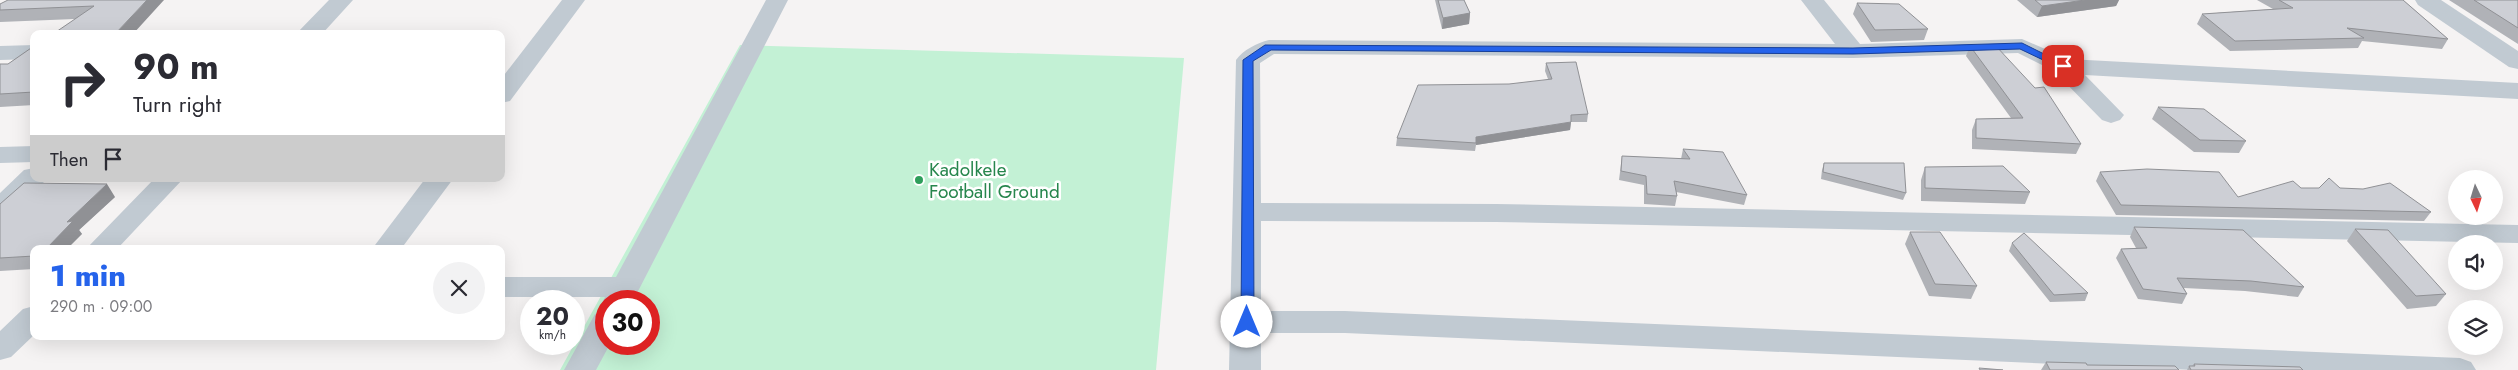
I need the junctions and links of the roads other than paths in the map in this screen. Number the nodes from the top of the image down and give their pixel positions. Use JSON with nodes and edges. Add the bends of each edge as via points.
{"nodes":[{"id":1,"x":342,"y":0,"type":"edge"},
{"id":2,"x":574,"y":0,"type":"edge"},
{"id":3,"x":777,"y":0,"type":"edge"},
{"id":4,"x":1812,"y":0,"type":"edge"},
{"id":5,"x":2426,"y":0,"type":"edge"},
{"id":6,"x":312,"y":30,"type":"edge"},
{"id":7,"x":1853,"y":51,"type":"junction"},
{"id":8,"x":30,"y":52,"type":"edge"},
{"id":9,"x":0,"y":53,"type":"edge"},
{"id":10,"x":2518,"y":62,"type":"edge"},
{"id":11,"x":2063,"y":66,"type":"junction"},
{"id":12,"x":505,"y":91,"type":"edge"},
{"id":13,"x":2518,"y":91,"type":"edge"},
{"id":14,"x":2111,"y":115,"type":"dead end"},
{"id":15,"x":30,"y":154,"type":"edge"},
{"id":16,"x":0,"y":155,"type":"edge"},
{"id":17,"x":30,"y":180,"type":"edge"},
{"id":18,"x":166,"y":182,"type":"edge"},
{"id":19,"x":437,"y":182,"type":"edge"},
{"id":20,"x":0,"y":208,"type":"edge"},
{"id":21,"x":1247,"y":212,"type":"junction"},
{"id":22,"x":2518,"y":234,"type":"edge"},
{"id":23,"x":104,"y":245,"type":"edge"},
{"id":24,"x":389,"y":245,"type":"edge"},
{"id":25,"x":505,"y":287,"type":"edge"},
{"id":26,"x":624,"y":290,"type":"edge"},
{"id":27,"x":595,"y":292,"type":"edge"},
{"id":28,"x":30,"y":321,"type":"edge"},
{"id":29,"x":1247,"y":322,"type":"junction"},
{"id":30,"x":595,"y":342,"type":"edge"},
{"id":31,"x":0,"y":349,"type":"edge"},
{"id":32,"x":580,"y":370,"type":"edge"},
{"id":33,"x":1245,"y":370,"type":"edge"},
{"id":34,"x":2460,"y":370,"type":"edge"}],
"edges":[{"from":1,"to":6,"type":"street"},
{"from":2,"to":12,"type":"street"},
{"from":3,"to":26,"type":"street"},
{"from":4,"to":7,"type":"street"},
{"from":5,"to":10,"type":"street"},
{"from":7,"to":11,"type":"street","via":[[2022,46]]},
{"from":7,"to":21,"type":"street","via":[[1268,47],[1248,60]]},
{"from":8,"to":9,"type":"street"},
{"from":11,"to":13,"type":"street"},
{"from":11,"to":14,"type":"street"},
{"from":15,"to":16,"type":"street"},
{"from":17,"to":20,"type":"street"},
{"from":18,"to":23,"type":"street"},
{"from":19,"to":24,"type":"street"},
{"from":21,"to":22,"type":"street","via":[[1496,213]]},
{"from":21,"to":29,"type":"street"},
{"from":25,"to":27,"type":"street"},
{"from":28,"to":31,"type":"street"},
{"from":29,"to":33,"type":"street"},
{"from":29,"to":34,"type":"street","via":[[1355,323]]},
{"from":30,"to":32,"type":"street"}]}
